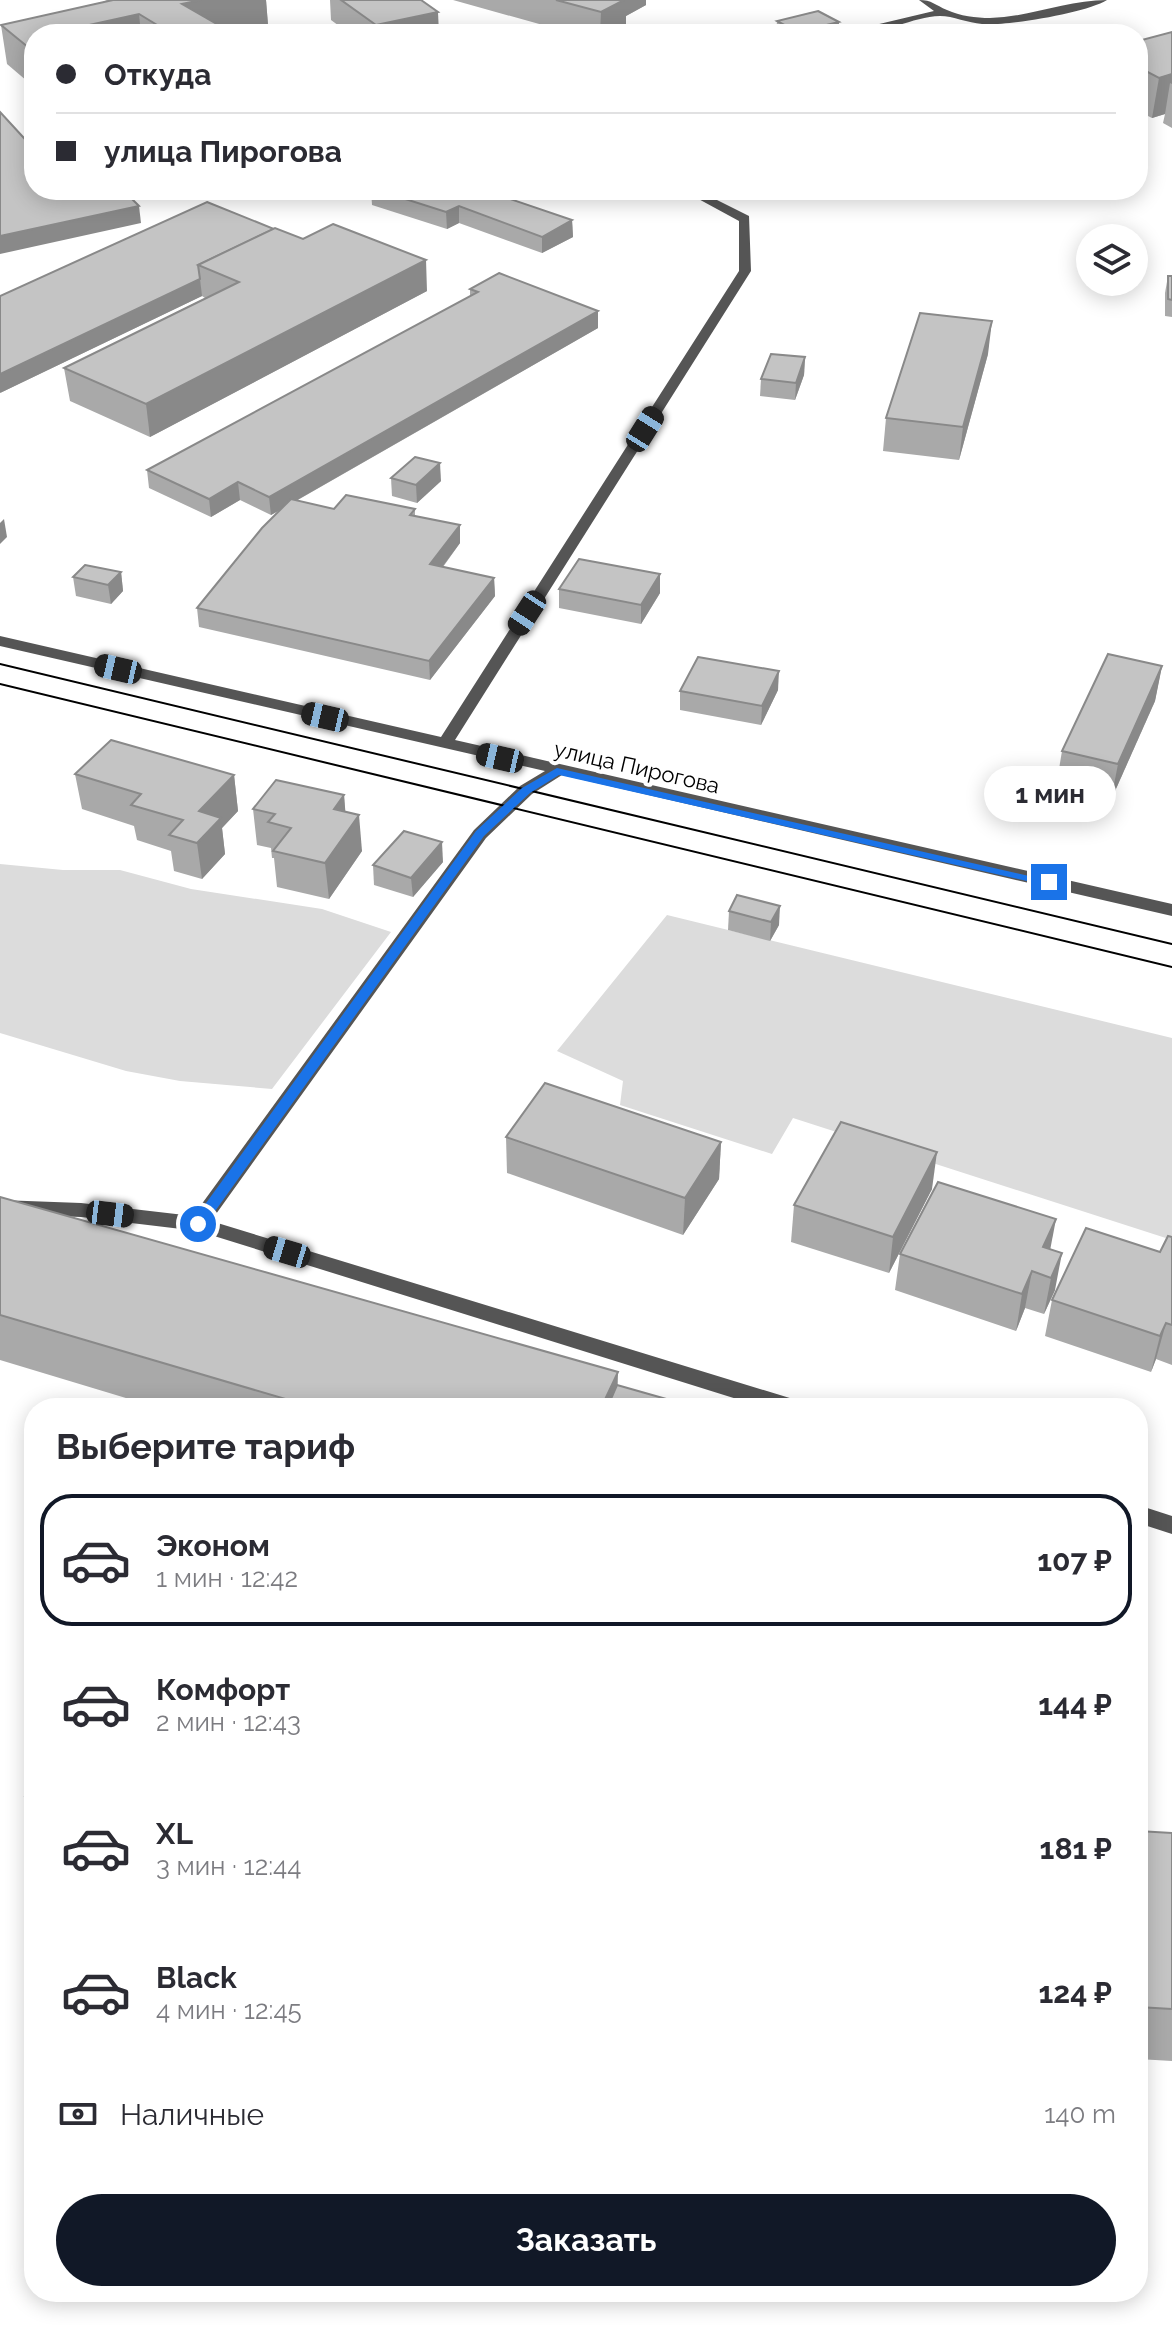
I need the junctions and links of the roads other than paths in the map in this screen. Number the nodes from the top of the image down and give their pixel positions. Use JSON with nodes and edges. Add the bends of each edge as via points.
{"nodes":[{"id":1,"x":924,"y":0,"type":"edge"},
{"id":2,"x":1102,"y":0,"type":"edge"},
{"id":3,"x":939,"y":13,"type":"junction"},
{"id":4,"x":894,"y":24,"type":"edge"},
{"id":5,"x":708,"y":200,"type":"edge"},
{"id":6,"x":0,"y":641,"type":"edge"},
{"id":7,"x":444,"y":745,"type":"junction"},
{"id":8,"x":557,"y":771,"type":"junction"},
{"id":9,"x":1172,"y":910,"type":"edge"},
{"id":10,"x":0,"y":1207,"type":"edge"},
{"id":11,"x":198,"y":1224,"type":"junction"},
{"id":12,"x":761,"y":1398,"type":"edge"},
{"id":13,"x":1148,"y":1517,"type":"edge"},
{"id":14,"x":1172,"y":1525,"type":"edge"}],
"edges":[{"from":1,"to":3,"type":"street"},
{"from":2,"to":3,"type":"street","via":[[998,23]]},
{"from":3,"to":4,"type":"street"},
{"from":5,"to":7,"type":"street","via":[[745,219],[745,271]]},
{"from":6,"to":7,"type":"street","name":"улица Пирогова"},
{"from":7,"to":8,"type":"street","name":"улица Пирогова"},
{"from":8,"to":9,"type":"street","name":"улица Пирогова"},
{"from":8,"to":11,"type":"street","via":[[526,790],[480,834]]},
{"from":10,"to":11,"type":"street"},
{"from":11,"to":12,"type":"street"},
{"from":13,"to":14,"type":"street"}]}
